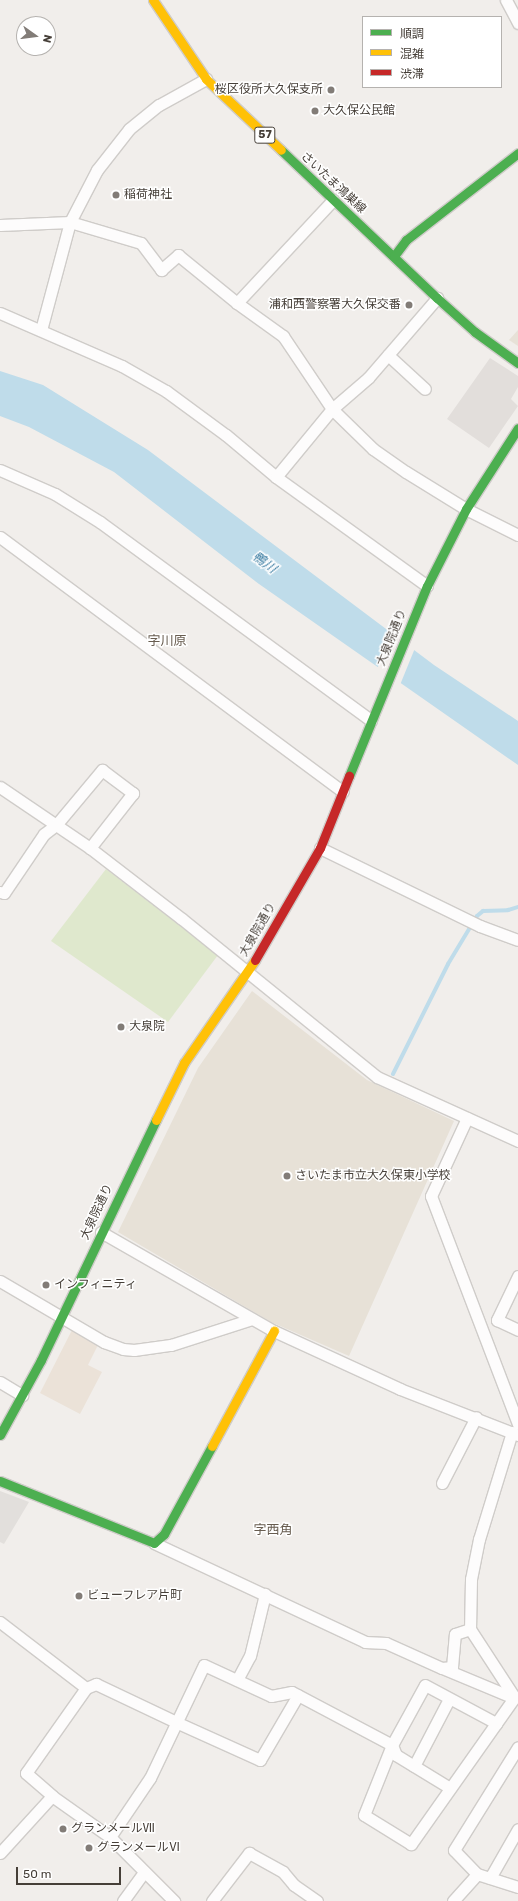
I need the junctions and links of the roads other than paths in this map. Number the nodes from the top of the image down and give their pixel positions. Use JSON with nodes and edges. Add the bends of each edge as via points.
{"nodes":[{"id":1,"x":153,"y":0,"type":"edge"},
{"id":2,"x":506,"y":0,"type":"edge"},
{"id":3,"x":518,"y":23,"type":"edge"},
{"id":4,"x":206,"y":79,"type":"junction"},
{"id":5,"x":518,"y":154,"type":"edge"},
{"id":6,"x":333,"y":200,"type":"junction"},
{"id":7,"x":70,"y":222,"type":"junction"},
{"id":8,"x":0,"y":225,"type":"edge"},
{"id":9,"x":394,"y":256,"type":"junction"},
{"id":10,"x":437,"y":298,"type":"junction"},
{"id":11,"x":237,"y":302,"type":"junction"},
{"id":12,"x":0,"y":313,"type":"edge"},
{"id":13,"x":41,"y":330,"type":"junction"},
{"id":14,"x":388,"y":354,"type":"junction"},
{"id":15,"x":518,"y":363,"type":"edge"},
{"id":16,"x":425,"y":389,"type":"dead end"},
{"id":17,"x":332,"y":409,"type":"junction"},
{"id":18,"x":518,"y":428,"type":"edge"},
{"id":19,"x":0,"y":470,"type":"edge"},
{"id":20,"x":276,"y":477,"type":"junction"},
{"id":21,"x":466,"y":509,"type":"junction"},
{"id":22,"x":518,"y":535,"type":"edge"},
{"id":23,"x":0,"y":538,"type":"edge"},
{"id":24,"x":427,"y":586,"type":"junction"},
{"id":25,"x":371,"y":720,"type":"junction"},
{"id":26,"x":0,"y":788,"type":"edge"},
{"id":27,"x":343,"y":792,"type":"junction"},
{"id":28,"x":56,"y":825,"type":"junction"},
{"id":29,"x":90,"y":848,"type":"junction"},
{"id":30,"x":320,"y":848,"type":"junction"},
{"id":31,"x":0,"y":892,"type":"edge"},
{"id":32,"x":518,"y":940,"type":"edge"},
{"id":33,"x":247,"y":972,"type":"junction"},
{"id":34,"x":467,"y":1118,"type":"junction"},
{"id":35,"x":518,"y":1141,"type":"edge"},
{"id":36,"x":101,"y":1232,"type":"junction"},
{"id":37,"x":518,"y":1276,"type":"edge"},
{"id":38,"x":0,"y":1281,"type":"edge"},
{"id":39,"x":62,"y":1317,"type":"junction"},
{"id":40,"x":252,"y":1319,"type":"junction"},
{"id":41,"x":518,"y":1330,"type":"edge"},
{"id":42,"x":274,"y":1331,"type":"junction"},
{"id":43,"x":0,"y":1382,"type":"edge"},
{"id":44,"x":22,"y":1395,"type":"junction"},
{"id":45,"x":476,"y":1417,"type":"junction"},
{"id":46,"x":516,"y":1430,"type":"edge"},
{"id":47,"x":0,"y":1435,"type":"edge"},
{"id":48,"x":0,"y":1480,"type":"edge"},
{"id":49,"x":442,"y":1483,"type":"dead end"},
{"id":50,"x":154,"y":1543,"type":"junction"},
{"id":51,"x":265,"y":1594,"type":"junction"},
{"id":52,"x":0,"y":1622,"type":"edge"},
{"id":53,"x":470,"y":1629,"type":"junction"},
{"id":54,"x":442,"y":1668,"type":"junction"},
{"id":55,"x":237,"y":1680,"type":"junction"},
{"id":56,"x":86,"y":1688,"type":"junction"},
{"id":57,"x":298,"y":1695,"type":"junction"},
{"id":58,"x":449,"y":1698,"type":"junction"},
{"id":59,"x":516,"y":1699,"type":"edge"},
{"id":60,"x":496,"y":1723,"type":"junction"},
{"id":61,"x":178,"y":1724,"type":"junction"},
{"id":62,"x":392,"y":1745,"type":"junction"},
{"id":63,"x":518,"y":1747,"type":"edge"},
{"id":64,"x":414,"y":1766,"type":"junction"},
{"id":65,"x":450,"y":1788,"type":"junction"},
{"id":66,"x":52,"y":1796,"type":"junction"},
{"id":67,"x":518,"y":1829,"type":"edge"},
{"id":68,"x":110,"y":1837,"type":"junction"},
{"id":69,"x":0,"y":1853,"type":"edge"},
{"id":70,"x":144,"y":1872,"type":"junction"},
{"id":71,"x":477,"y":1874,"type":"junction"},
{"id":72,"x":490,"y":1878,"type":"junction"},
{"id":73,"x":518,"y":1887,"type":"edge"},
{"id":74,"x":123,"y":1901,"type":"edge"},
{"id":75,"x":174,"y":1901,"type":"edge"},
{"id":76,"x":212,"y":1901,"type":"edge"},
{"id":77,"x":316,"y":1901,"type":"edge"},
{"id":78,"x":453,"y":1901,"type":"edge"}],
"edges":[{"from":1,"to":4,"type":"street","name":"さいたま鴻巣線","number":"57"},
{"from":2,"to":3,"type":"street"},
{"from":4,"to":6,"type":"street","name":"さいたま鴻巣線","number":"57"},
{"from":4,"to":7,"type":"street","via":[[159,105],[129,129],[96,170]]},
{"from":5,"to":9,"type":"street","via":[[406,240]]},
{"from":6,"to":9,"type":"street","name":"さいたま鴻巣線","number":"57"},
{"from":6,"to":11,"type":"street"},
{"from":7,"to":8,"type":"street"},
{"from":7,"to":11,"type":"street","via":[[141,243],[161,270],[178,256]]},
{"from":7,"to":13,"type":"street"},
{"from":9,"to":10,"type":"street","name":"さいたま鴻巣線","number":"57"},
{"from":10,"to":14,"type":"street"},
{"from":10,"to":15,"type":"street","name":"さいたま鴻巣線","number":"57","via":[[475,332]]},
{"from":11,"to":17,"type":"street","via":[[283,336]]},
{"from":12,"to":13,"type":"street"},
{"from":13,"to":20,"type":"street","via":[[122,366],[166,391],[226,434]]},
{"from":14,"to":16,"type":"street"},
{"from":14,"to":17,"type":"street","via":[[368,378]]},
{"from":17,"to":20,"type":"street"},
{"from":17,"to":21,"type":"street","via":[[373,449]]},
{"from":18,"to":21,"type":"street","name":"大泉院通り"},
{"from":19,"to":25,"type":"street","via":[[55,494],[100,522]]},
{"from":20,"to":24,"type":"street"},
{"from":21,"to":22,"type":"street"},
{"from":21,"to":24,"type":"street","name":"大泉院通り"},
{"from":23,"to":27,"type":"street"},
{"from":24,"to":25,"type":"street","name":"大泉院通り"},
{"from":25,"to":27,"type":"street","name":"大泉院通り"},
{"from":26,"to":28,"type":"street"},
{"from":27,"to":30,"type":"street","name":"大泉院通り"},
{"from":28,"to":29,"type":"street"},
{"from":28,"to":29,"type":"street","via":[[102,770],[133,793]]},
{"from":28,"to":31,"type":"street","via":[[44,834],[4,893]]},
{"from":29,"to":33,"type":"street"},
{"from":30,"to":32,"type":"street","via":[[480,926]]},
{"from":30,"to":33,"type":"street","name":"大泉院通り"},
{"from":33,"to":34,"type":"street","via":[[377,1076]]},
{"from":33,"to":36,"type":"street","name":"大泉院通り","via":[[184,1063]]},
{"from":34,"to":35,"type":"street"},
{"from":34,"to":46,"type":"street","via":[[431,1196]]},
{"from":36,"to":39,"type":"street","name":"大泉院通り"},
{"from":36,"to":40,"type":"street"},
{"from":37,"to":41,"type":"street","via":[[497,1320]]},
{"from":38,"to":39,"type":"street"},
{"from":39,"to":40,"type":"street","via":[[104,1342],[134,1350],[171,1345]]},
{"from":39,"to":44,"type":"street","name":"大泉院通り"},
{"from":40,"to":42,"type":"street"},
{"from":42,"to":45,"type":"street","via":[[400,1389]]},
{"from":42,"to":50,"type":"street","via":[[164,1534]]},
{"from":43,"to":44,"type":"street"},
{"from":44,"to":47,"type":"street","name":"大泉院通り"},
{"from":45,"to":46,"type":"street"},
{"from":45,"to":49,"type":"street"},
{"from":46,"to":53,"type":"street","via":[[479,1539],[471,1580]]},
{"from":48,"to":50,"type":"street"},
{"from":50,"to":51,"type":"street"},
{"from":51,"to":54,"type":"street","via":[[366,1642],[386,1643]]},
{"from":51,"to":55,"type":"street","via":[[250,1656]]},
{"from":52,"to":56,"type":"street"},
{"from":53,"to":54,"type":"street","via":[[455,1634],[452,1667]]},
{"from":53,"to":59,"type":"street"},
{"from":54,"to":59,"type":"street"},
{"from":55,"to":57,"type":"street","via":[[271,1696],[292,1692]]},
{"from":55,"to":61,"type":"street","via":[[204,1665]]},
{"from":56,"to":61,"type":"street","via":[[96,1684]]},
{"from":56,"to":66,"type":"street","via":[[26,1773]]},
{"from":57,"to":61,"type":"street","via":[[260,1760]]},
{"from":57,"to":62,"type":"street"},
{"from":58,"to":60,"type":"street"},
{"from":58,"to":62,"type":"street","via":[[425,1685]]},
{"from":58,"to":64,"type":"street"},
{"from":59,"to":60,"type":"street"},
{"from":60,"to":65,"type":"street"},
{"from":61,"to":68,"type":"street","via":[[150,1778]]},
{"from":62,"to":64,"type":"street","via":[[396,1755]]},
{"from":62,"to":65,"type":"street","via":[[364,1815],[411,1844]]},
{"from":63,"to":71,"type":"street","via":[[454,1850]]},
{"from":64,"to":65,"type":"street"},
{"from":66,"to":68,"type":"street"},
{"from":66,"to":69,"type":"street"},
{"from":67,"to":72,"type":"street"},
{"from":68,"to":70,"type":"street"},
{"from":70,"to":74,"type":"street"},
{"from":70,"to":75,"type":"street"},
{"from":71,"to":72,"type":"street"},
{"from":71,"to":78,"type":"street"},
{"from":72,"to":73,"type":"street"},
{"from":76,"to":77,"type":"street","via":[[249,1853],[282,1872],[294,1885]]}]}
